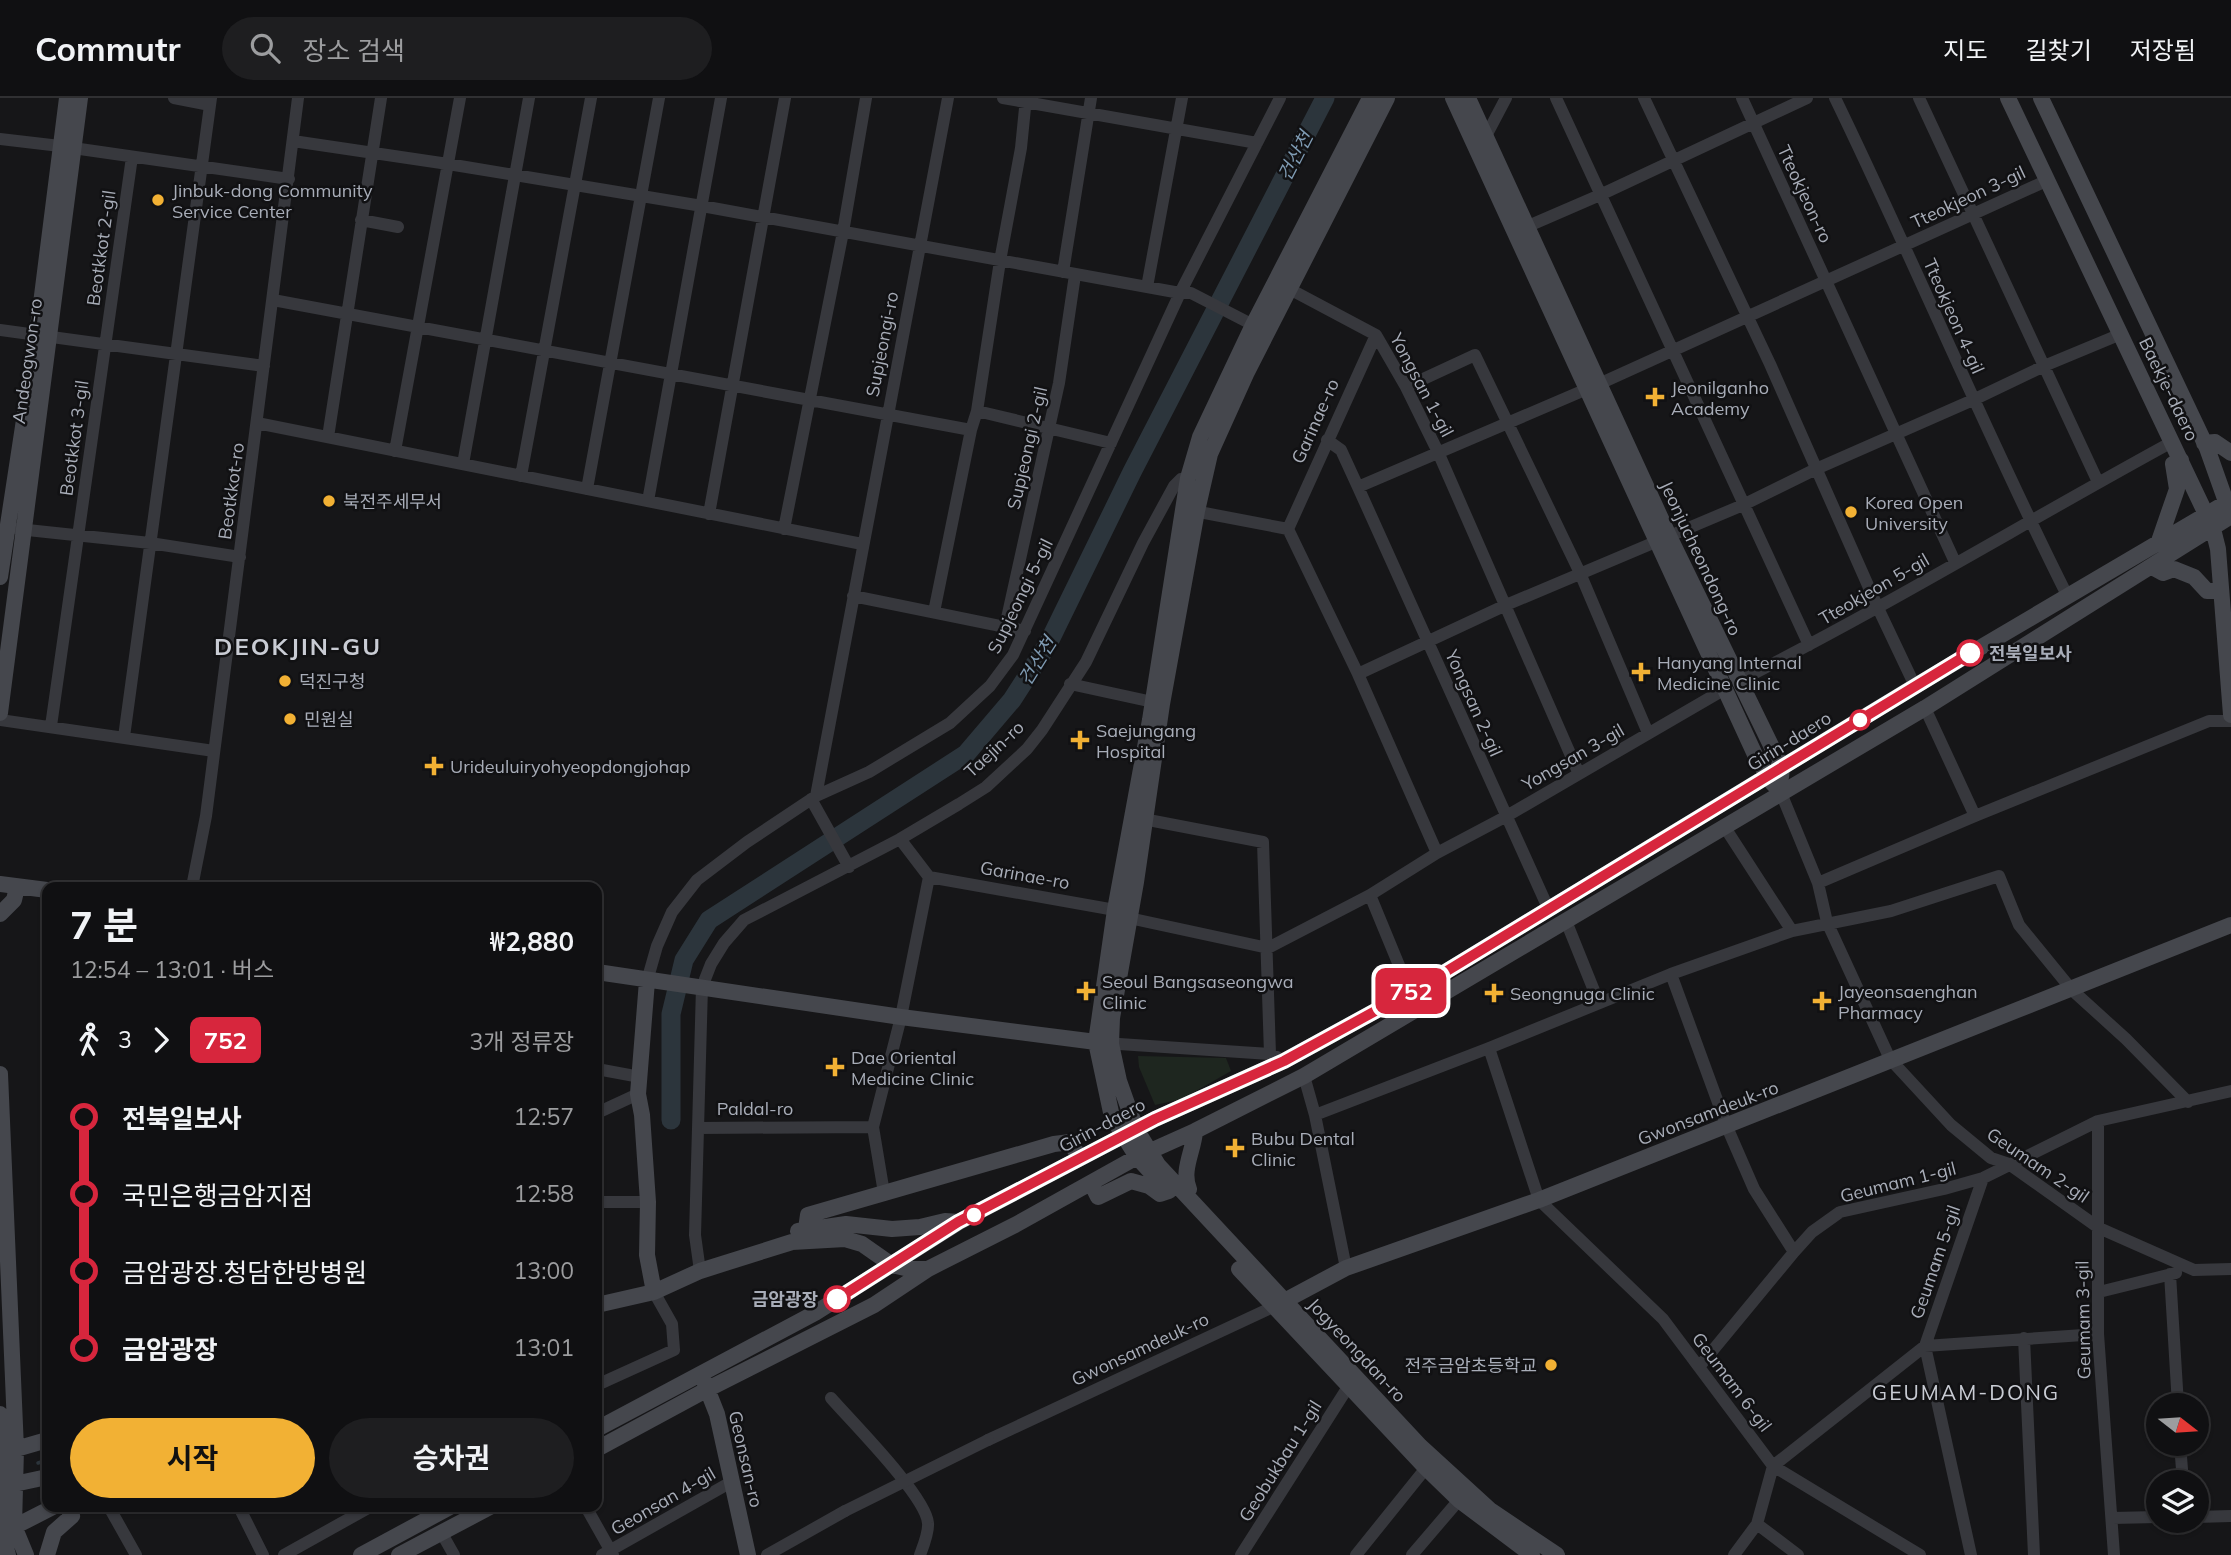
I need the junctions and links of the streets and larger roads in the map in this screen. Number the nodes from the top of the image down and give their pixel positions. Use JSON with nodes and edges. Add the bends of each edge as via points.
{"nodes":[{"id":1,"x":67,"y":98,"type":"edge"},
{"id":2,"x":80,"y":98,"type":"edge"},
{"id":3,"x":174,"y":98,"type":"edge"},
{"id":4,"x":298,"y":98,"type":"edge"},
{"id":5,"x":381,"y":98,"type":"edge"},
{"id":6,"x":460,"y":98,"type":"edge"},
{"id":7,"x":530,"y":98,"type":"edge"},
{"id":8,"x":592,"y":98,"type":"edge"},
{"id":9,"x":659,"y":98,"type":"edge"},
{"id":10,"x":785,"y":98,"type":"edge"},
{"id":11,"x":866,"y":98,"type":"edge"},
{"id":12,"x":948,"y":98,"type":"edge"},
{"id":13,"x":1003,"y":98,"type":"edge"},
{"id":14,"x":1091,"y":98,"type":"edge"},
{"id":15,"x":1182,"y":98,"type":"edge"},
{"id":16,"x":1280,"y":98,"type":"edge"},
{"id":17,"x":1370,"y":98,"type":"edge"},
{"id":18,"x":1387,"y":98,"type":"edge"},
{"id":19,"x":1506,"y":98,"type":"edge"},
{"id":20,"x":1556,"y":98,"type":"edge"},
{"id":21,"x":1644,"y":98,"type":"edge"},
{"id":22,"x":1742,"y":98,"type":"edge"},
{"id":23,"x":1807,"y":98,"type":"edge"},
{"id":24,"x":1835,"y":98,"type":"edge"},
{"id":25,"x":1919,"y":98,"type":"edge"},
{"id":26,"x":2008,"y":98,"type":"edge"},
{"id":27,"x":2042,"y":98,"type":"edge"},
{"id":28,"x":721,"y":99,"type":"edge"},
{"id":29,"x":1026,"y":100,"type":"edge"},
{"id":30,"x":1459,"y":100,"type":"edge"},
{"id":31,"x":210,"y":102,"type":"edge"},
{"id":32,"x":1088,"y":114,"type":"junction"},
{"id":33,"x":1753,"y":122,"type":"junction"},
{"id":34,"x":1175,"y":128,"type":"junction"},
{"id":35,"x":1486,"y":136,"type":"junction"},
{"id":36,"x":0,"y":139,"type":"edge"},
{"id":37,"x":293,"y":141,"type":"junction"},
{"id":38,"x":1256,"y":143,"type":"junction"},
{"id":39,"x":67,"y":147,"type":"junction"},
{"id":40,"x":372,"y":153,"type":"junction"},
{"id":41,"x":132,"y":157,"type":"junction"},
{"id":42,"x":1673,"y":159,"type":"junction"},
{"id":43,"x":448,"y":164,"type":"junction"},
{"id":44,"x":202,"y":167,"type":"junction"},
{"id":45,"x":514,"y":176,"type":"junction"},
{"id":46,"x":289,"y":179,"type":"junction"},
{"id":47,"x":2046,"y":181,"type":"junction"},
{"id":48,"x":575,"y":186,"type":"junction"},
{"id":49,"x":1600,"y":195,"type":"junction"},
{"id":50,"x":641,"y":196,"type":"junction"},
{"id":51,"x":702,"y":206,"type":"junction"},
{"id":52,"x":1973,"y":215,"type":"junction"},
{"id":53,"x":764,"y":218,"type":"junction"},
{"id":54,"x":361,"y":220,"type":"junction"},
{"id":55,"x":398,"y":227,"type":"dead end"},
{"id":56,"x":1521,"y":229,"type":"junction"},
{"id":57,"x":843,"y":232,"type":"junction"},
{"id":58,"x":919,"y":244,"type":"junction"},
{"id":59,"x":1904,"y":246,"type":"junction"},
{"id":60,"x":1000,"y":261,"type":"junction"},
{"id":61,"x":1533,"y":273,"type":"junction"},
{"id":62,"x":1069,"y":274,"type":"junction"},
{"id":63,"x":1826,"y":280,"type":"junction"},
{"id":64,"x":1283,"y":286,"type":"junction"},
{"id":65,"x":1147,"y":287,"type":"junction"},
{"id":66,"x":1186,"y":293,"type":"junction"},
{"id":67,"x":273,"y":300,"type":"junction"},
{"id":68,"x":346,"y":314,"type":"junction"},
{"id":69,"x":1747,"y":318,"type":"junction"},
{"id":70,"x":1256,"y":326,"type":"junction"},
{"id":71,"x":418,"y":327,"type":"junction"},
{"id":72,"x":0,"y":330,"type":"edge"},
{"id":73,"x":2121,"y":334,"type":"junction"},
{"id":74,"x":1376,"y":335,"type":"junction"},
{"id":75,"x":44,"y":337,"type":"junction"},
{"id":76,"x":486,"y":340,"type":"junction"},
{"id":77,"x":105,"y":344,"type":"junction"},
{"id":78,"x":544,"y":350,"type":"junction"},
{"id":79,"x":177,"y":352,"type":"junction"},
{"id":80,"x":1673,"y":352,"type":"junction"},
{"id":81,"x":610,"y":363,"type":"junction"},
{"id":82,"x":264,"y":366,"type":"junction"},
{"id":83,"x":2044,"y":366,"type":"junction"},
{"id":84,"x":671,"y":374,"type":"junction"},
{"id":85,"x":733,"y":385,"type":"junction"},
{"id":86,"x":1593,"y":386,"type":"junction"},
{"id":87,"x":1406,"y":387,"type":"junction"},
{"id":88,"x":809,"y":400,"type":"junction"},
{"id":89,"x":1973,"y":400,"type":"junction"},
{"id":90,"x":977,"y":411,"type":"junction"},
{"id":91,"x":887,"y":414,"type":"junction"},
{"id":92,"x":1508,"y":422,"type":"junction"},
{"id":93,"x":257,"y":423,"type":"junction"},
{"id":94,"x":1049,"y":428,"type":"junction"},
{"id":95,"x":971,"y":430,"type":"junction"},
{"id":96,"x":1896,"y":435,"type":"junction"},
{"id":97,"x":328,"y":437,"type":"junction"},
{"id":98,"x":1327,"y":440,"type":"junction"},
{"id":99,"x":2172,"y":442,"type":"junction"},
{"id":100,"x":1111,"y":443,"type":"junction"},
{"id":101,"x":2204,"y":443,"type":"junction"},
{"id":102,"x":395,"y":451,"type":"junction"},
{"id":103,"x":1438,"y":452,"type":"junction"},
{"id":104,"x":2231,"y":453,"type":"edge"},
{"id":105,"x":2181,"y":460,"type":"junction"},
{"id":106,"x":463,"y":464,"type":"junction"},
{"id":107,"x":1816,"y":469,"type":"junction"},
{"id":108,"x":521,"y":476,"type":"junction"},
{"id":109,"x":1188,"y":478,"type":"junction"},
{"id":110,"x":2098,"y":482,"type":"junction"},
{"id":111,"x":1359,"y":487,"type":"junction"},
{"id":112,"x":587,"y":489,"type":"junction"},
{"id":113,"x":648,"y":502,"type":"junction"},
{"id":114,"x":1743,"y":505,"type":"junction"},
{"id":115,"x":2230,"y":509,"type":"edge"},
{"id":116,"x":1190,"y":510,"type":"junction"},
{"id":117,"x":709,"y":514,"type":"junction"},
{"id":118,"x":2030,"y":520,"type":"junction"},
{"id":119,"x":2210,"y":522,"type":"junction"},
{"id":120,"x":3,"y":527,"type":"edge"},
{"id":121,"x":784,"y":529,"type":"junction"},
{"id":122,"x":1288,"y":529,"type":"junction"},
{"id":123,"x":23,"y":530,"type":"junction"},
{"id":124,"x":78,"y":536,"type":"junction"},
{"id":125,"x":1663,"y":539,"type":"junction"},
{"id":126,"x":150,"y":543,"type":"junction"},
{"id":127,"x":862,"y":544,"type":"junction"},
{"id":128,"x":2158,"y":544,"type":"junction"},
{"id":129,"x":240,"y":556,"type":"junction"},
{"id":130,"x":1955,"y":562,"type":"junction"},
{"id":131,"x":2152,"y":567,"type":"junction"},
{"id":132,"x":1580,"y":573,"type":"junction"},
{"id":133,"x":0,"y":577,"type":"edge"},
{"id":134,"x":2221,"y":590,"type":"junction"},
{"id":135,"x":853,"y":596,"type":"junction"},
{"id":136,"x":2067,"y":596,"type":"junction"},
{"id":137,"x":1507,"y":605,"type":"junction"},
{"id":138,"x":1878,"y":608,"type":"junction"},
{"id":139,"x":934,"y":612,"type":"junction"},
{"id":140,"x":1005,"y":627,"type":"junction"},
{"id":141,"x":1025,"y":631,"type":"junction"},
{"id":142,"x":1428,"y":643,"type":"junction"},
{"id":143,"x":1809,"y":645,"type":"junction"},
{"id":144,"x":1359,"y":674,"type":"junction"},
{"id":145,"x":1070,"y":684,"type":"junction"},
{"id":146,"x":1732,"y":685,"type":"junction"},
{"id":147,"x":1915,"y":686,"type":"junction"},
{"id":148,"x":1157,"y":703,"type":"junction"},
{"id":149,"x":1925,"y":708,"type":"junction"},
{"id":150,"x":0,"y":713,"type":"edge"},
{"id":151,"x":2231,"y":715,"type":"edge"},
{"id":152,"x":0,"y":720,"type":"edge"},
{"id":153,"x":2231,"y":721,"type":"edge"},
{"id":154,"x":51,"y":726,"type":"junction"},
{"id":155,"x":1648,"y":733,"type":"junction"},
{"id":156,"x":124,"y":737,"type":"junction"},
{"id":157,"x":214,"y":751,"type":"junction"},
{"id":158,"x":1782,"y":768,"type":"junction"},
{"id":159,"x":1579,"y":774,"type":"junction"},
{"id":160,"x":1767,"y":778,"type":"junction"},
{"id":161,"x":1781,"y":793,"type":"junction"},
{"id":162,"x":814,"y":797,"type":"junction"},
{"id":163,"x":1975,"y":816,"type":"junction"},
{"id":164,"x":1505,"y":817,"type":"junction"},
{"id":165,"x":1138,"y":818,"type":"junction"},
{"id":166,"x":1724,"y":826,"type":"junction"},
{"id":167,"x":900,"y":839,"type":"junction"},
{"id":168,"x":1437,"y":853,"type":"junction"},
{"id":169,"x":847,"y":862,"type":"junction"},
{"id":170,"x":929,"y":877,"type":"junction"},
{"id":171,"x":193,"y":882,"type":"edge"},
{"id":172,"x":1818,"y":883,"type":"junction"},
{"id":173,"x":8,"y":886,"type":"edge"},
{"id":174,"x":42,"y":889,"type":"edge"},
{"id":175,"x":1370,"y":895,"type":"junction"},
{"id":176,"x":1549,"y":910,"type":"junction"},
{"id":177,"x":0,"y":914,"type":"edge"},
{"id":178,"x":1122,"y":914,"type":"junction"},
{"id":179,"x":1566,"y":920,"type":"junction"},
{"id":180,"x":1827,"y":922,"type":"junction"},
{"id":181,"x":2231,"y":925,"type":"edge"},
{"id":182,"x":1792,"y":931,"type":"junction"},
{"id":183,"x":1268,"y":948,"type":"junction"},
{"id":184,"x":602,"y":973,"type":"edge"},
{"id":185,"x":1671,"y":974,"type":"junction"},
{"id":186,"x":652,"y":981,"type":"junction"},
{"id":187,"x":697,"y":987,"type":"junction"},
{"id":188,"x":2072,"y":989,"type":"junction"},
{"id":189,"x":1410,"y":992,"type":"junction"},
{"id":190,"x":1599,"y":1003,"type":"junction"},
{"id":191,"x":901,"y":1017,"type":"junction"},
{"id":192,"x":1104,"y":1043,"type":"junction"},
{"id":193,"x":1489,"y":1048,"type":"junction"},
{"id":194,"x":1277,"y":1057,"type":"junction"},
{"id":195,"x":1890,"y":1059,"type":"junction"},
{"id":196,"x":602,"y":1070,"type":"edge"},
{"id":197,"x":0,"y":1074,"type":"edge"},
{"id":198,"x":1304,"y":1076,"type":"junction"},
{"id":199,"x":640,"y":1077,"type":"junction"},
{"id":200,"x":2231,"y":1091,"type":"edge"},
{"id":201,"x":638,"y":1094,"type":"junction"},
{"id":202,"x":2188,"y":1102,"type":"junction"},
{"id":203,"x":602,"y":1111,"type":"edge"},
{"id":204,"x":1315,"y":1115,"type":"junction"},
{"id":205,"x":2098,"y":1121,"type":"junction"},
{"id":206,"x":873,"y":1127,"type":"junction"},
{"id":207,"x":1727,"y":1127,"type":"junction"},
{"id":208,"x":698,"y":1128,"type":"junction"},
{"id":209,"x":1195,"y":1131,"type":"junction"},
{"id":210,"x":1130,"y":1132,"type":"junction"},
{"id":211,"x":1143,"y":1154,"type":"junction"},
{"id":212,"x":1080,"y":1158,"type":"junction"},
{"id":213,"x":2009,"y":1164,"type":"junction"},
{"id":214,"x":1983,"y":1178,"type":"junction"},
{"id":215,"x":1091,"y":1183,"type":"junction"},
{"id":216,"x":1177,"y":1192,"type":"junction"},
{"id":217,"x":884,"y":1193,"type":"junction"},
{"id":218,"x":1539,"y":1200,"type":"junction"},
{"id":219,"x":602,"y":1202,"type":"edge"},
{"id":220,"x":648,"y":1202,"type":"junction"},
{"id":221,"x":958,"y":1222,"type":"junction"},
{"id":222,"x":2099,"y":1228,"type":"junction"},
{"id":223,"x":806,"y":1229,"type":"junction"},
{"id":224,"x":792,"y":1242,"type":"junction"},
{"id":225,"x":1794,"y":1252,"type":"junction"},
{"id":226,"x":892,"y":1265,"type":"junction"},
{"id":227,"x":1346,"y":1268,"type":"junction"},
{"id":228,"x":929,"y":1269,"type":"junction"},
{"id":229,"x":2231,"y":1269,"type":"edge"},
{"id":230,"x":2194,"y":1270,"type":"junction"},
{"id":231,"x":700,"y":1271,"type":"junction"},
{"id":232,"x":2171,"y":1274,"type":"junction"},
{"id":233,"x":654,"y":1292,"type":"junction"},
{"id":234,"x":2099,"y":1292,"type":"junction"},
{"id":235,"x":602,"y":1304,"type":"edge"},
{"id":236,"x":1278,"y":1304,"type":"junction"},
{"id":237,"x":2098,"y":1334,"type":"junction"},
{"id":238,"x":2024,"y":1338,"type":"junction"},
{"id":239,"x":1925,"y":1346,"type":"junction"},
{"id":240,"x":1699,"y":1367,"type":"junction"},
{"id":241,"x":700,"y":1374,"type":"junction"},
{"id":242,"x":602,"y":1383,"type":"edge"},
{"id":243,"x":1348,"y":1387,"type":"junction"},
{"id":244,"x":708,"y":1389,"type":"junction"},
{"id":245,"x":2177,"y":1393,"type":"edge"},
{"id":246,"x":831,"y":1398,"type":"dead end"},
{"id":247,"x":0,"y":1414,"type":"edge"},
{"id":248,"x":602,"y":1426,"type":"edge"},
{"id":249,"x":42,"y":1442,"type":"edge"},
{"id":250,"x":602,"y":1447,"type":"edge"},
{"id":251,"x":5,"y":1453,"type":"edge"},
{"id":252,"x":1773,"y":1466,"type":"junction"},
{"id":253,"x":1426,"y":1468,"type":"junction"},
{"id":254,"x":42,"y":1478,"type":"edge"},
{"id":255,"x":733,"y":1481,"type":"junction"},
{"id":256,"x":6,"y":1486,"type":"edge"},
{"id":257,"x":1460,"y":1500,"type":"junction"},
{"id":258,"x":1,"y":1508,"type":"edge"},
{"id":259,"x":43,"y":1512,"type":"edge"},
{"id":260,"x":70,"y":1512,"type":"edge"},
{"id":261,"x":112,"y":1512,"type":"edge"},
{"id":262,"x":243,"y":1512,"type":"edge"},
{"id":263,"x":361,"y":1512,"type":"edge"},
{"id":264,"x":429,"y":1512,"type":"edge"},
{"id":265,"x":480,"y":1512,"type":"edge"},
{"id":266,"x":588,"y":1512,"type":"edge"},
{"id":267,"x":2231,"y":1516,"type":"edge"},
{"id":268,"x":2146,"y":1517,"type":"edge"},
{"id":269,"x":2209,"y":1517,"type":"edge"},
{"id":270,"x":2112,"y":1518,"type":"junction"},
{"id":271,"x":1757,"y":1524,"type":"junction"},
{"id":272,"x":4,"y":1531,"type":"edge"},
{"id":273,"x":441,"y":1532,"type":"junction"},
{"id":274,"x":608,"y":1554,"type":"edge"},
{"id":275,"x":1526,"y":1554,"type":"edge"},
{"id":276,"x":8,"y":1555,"type":"edge"},
{"id":277,"x":26,"y":1555,"type":"edge"},
{"id":278,"x":47,"y":1555,"type":"edge"},
{"id":279,"x":136,"y":1555,"type":"edge"},
{"id":280,"x":263,"y":1555,"type":"edge"},
{"id":281,"x":284,"y":1555,"type":"edge"},
{"id":282,"x":361,"y":1555,"type":"edge"},
{"id":283,"x":399,"y":1555,"type":"edge"},
{"id":284,"x":454,"y":1555,"type":"edge"},
{"id":285,"x":748,"y":1555,"type":"edge"},
{"id":286,"x":767,"y":1555,"type":"edge"},
{"id":287,"x":920,"y":1555,"type":"edge"},
{"id":288,"x":1241,"y":1555,"type":"edge"},
{"id":289,"x":1356,"y":1555,"type":"edge"},
{"id":290,"x":1412,"y":1555,"type":"edge"},
{"id":291,"x":1556,"y":1555,"type":"edge"},
{"id":292,"x":1734,"y":1555,"type":"edge"},
{"id":293,"x":1798,"y":1555,"type":"edge"},
{"id":294,"x":1920,"y":1555,"type":"edge"},
{"id":295,"x":1971,"y":1555,"type":"edge"},
{"id":296,"x":2034,"y":1555,"type":"edge"},
{"id":297,"x":2114,"y":1555,"type":"edge"}],
"edges":[{"from":1,"to":39,"type":"street","name":"Andeogwon-ro"},
{"from":2,"to":39,"type":"street","name":"Andeogwon-ro"},
{"from":3,"to":31,"type":"street"},
{"from":4,"to":37,"type":"street","name":"Beotkkot-ro"},
{"from":5,"to":40,"type":"street"},
{"from":6,"to":43,"type":"street"},
{"from":7,"to":45,"type":"street"},
{"from":8,"to":48,"type":"street"},
{"from":9,"to":50,"type":"street"},
{"from":10,"to":53,"type":"street"},
{"from":11,"to":57,"type":"street"},
{"from":12,"to":58,"type":"street","name":"Supjeongi-ro"},
{"from":13,"to":29,"type":"street"},
{"from":14,"to":32,"type":"street","name":"Supjeongi 2-gil"},
{"from":15,"to":34,"type":"street"},
{"from":16,"to":38,"type":"street","name":"Supjeongi 5-gil"},
{"from":17,"to":64,"type":"street"},
{"from":18,"to":64,"type":"street"},
{"from":19,"to":35,"type":"street"},
{"from":20,"to":49,"type":"street"},
{"from":21,"to":42,"type":"street"},
{"from":22,"to":33,"type":"street","name":"Tteokjeon-ro"},
{"from":23,"to":33,"type":"street"},
{"from":24,"to":59,"type":"street","name":"Tteokjeon 3-gil"},
{"from":25,"to":52,"type":"street"},
{"from":26,"to":47,"type":"street","name":"Baekje-daero"},
{"from":27,"to":101,"type":"street","name":"Baekje-daero"},
{"from":28,"to":51,"type":"street"},
{"from":29,"to":32,"type":"street"},
{"from":29,"to":60,"type":"street"},
{"from":30,"to":35,"type":"street","name":"Jeonjucheondong-ro"},
{"from":30,"to":56,"type":"street","name":"Jeonjucheondong-ro"},
{"from":30,"to":61,"type":"street","via":[[1455,125],[1526,275]]},
{"from":31,"to":44,"type":"street"},
{"from":32,"to":34,"type":"street"},
{"from":32,"to":62,"type":"street","name":"Supjeongi 2-gil"},
{"from":33,"to":42,"type":"street"},
{"from":33,"to":63,"type":"street","name":"Tteokjeon-ro"},
{"from":34,"to":38,"type":"street"},
{"from":34,"to":65,"type":"street"},
{"from":35,"to":56,"type":"street","name":"Jeonjucheondong-ro"},
{"from":36,"to":39,"type":"street"},
{"from":37,"to":40,"type":"street"},
{"from":37,"to":46,"type":"street","name":"Beotkkot-ro"},
{"from":38,"to":66,"type":"street","name":"Supjeongi 5-gil"},
{"from":39,"to":41,"type":"street"},
{"from":39,"to":75,"type":"street","name":"Andeogwon-ro"},
{"from":40,"to":43,"type":"street"},
{"from":40,"to":54,"type":"street"},
{"from":41,"to":44,"type":"street"},
{"from":41,"to":77,"type":"street","name":"Beotkkot 2-gil"},
{"from":42,"to":49,"type":"street"},
{"from":42,"to":69,"type":"street"},
{"from":43,"to":45,"type":"street"},
{"from":43,"to":71,"type":"street"},
{"from":44,"to":46,"type":"street"},
{"from":44,"to":79,"type":"street"},
{"from":45,"to":48,"type":"street"},
{"from":45,"to":76,"type":"street"},
{"from":46,"to":67,"type":"street","name":"Beotkkot-ro"},
{"from":47,"to":52,"type":"street","name":"Tteokjeon 3-gil"},
{"from":47,"to":73,"type":"street","name":"Baekje-daero"},
{"from":48,"to":50,"type":"street"},
{"from":48,"to":78,"type":"street"},
{"from":49,"to":56,"type":"street"},
{"from":49,"to":80,"type":"street"},
{"from":50,"to":51,"type":"street"},
{"from":50,"to":81,"type":"street"},
{"from":51,"to":53,"type":"street"},
{"from":51,"to":84,"type":"street"},
{"from":52,"to":59,"type":"street","name":"Tteokjeon 3-gil"},
{"from":52,"to":83,"type":"street"},
{"from":53,"to":57,"type":"street"},
{"from":53,"to":85,"type":"street"},
{"from":54,"to":55,"type":"street"},
{"from":54,"to":68,"type":"street"},
{"from":56,"to":61,"type":"street","name":"Jeonjucheondong-ro"},
{"from":56,"to":86,"type":"street","name":"Jeonjucheondong-ro"},
{"from":57,"to":58,"type":"street"},
{"from":57,"to":88,"type":"street"},
{"from":58,"to":60,"type":"street"},
{"from":58,"to":91,"type":"street","name":"Supjeongi-ro"},
{"from":59,"to":63,"type":"street","name":"Tteokjeon 3-gil"},
{"from":59,"to":89,"type":"street","name":"Tteokjeon 4-gil"},
{"from":60,"to":62,"type":"street"},
{"from":60,"to":90,"type":"street"},
{"from":61,"to":86,"type":"street","name":"Jeonjucheondong-ro"},
{"from":62,"to":65,"type":"street"},
{"from":62,"to":94,"type":"street","name":"Supjeongi 2-gil","via":[[1059,383]]},
{"from":63,"to":69,"type":"street","name":"Tteokjeon 3-gil"},
{"from":63,"to":96,"type":"street"},
{"from":64,"to":70,"type":"street"},
{"from":64,"to":74,"type":"street"},
{"from":65,"to":66,"type":"street"},
{"from":66,"to":70,"type":"street"},
{"from":66,"to":100,"type":"street","name":"Supjeongi 5-gil"},
{"from":67,"to":68,"type":"street"},
{"from":67,"to":82,"type":"street","name":"Beotkkot-ro"},
{"from":68,"to":71,"type":"street"},
{"from":68,"to":97,"type":"street"},
{"from":69,"to":80,"type":"street","name":"Tteokjeon 3-gil"},
{"from":69,"to":107,"type":"street"},
{"from":70,"to":109,"type":"street","via":[[1200,437]]},
{"from":70,"to":116,"type":"street"},
{"from":71,"to":76,"type":"street"},
{"from":71,"to":102,"type":"street"},
{"from":72,"to":75,"type":"street"},
{"from":73,"to":83,"type":"street","name":"Tteokjeon 4-gil"},
{"from":73,"to":99,"type":"street","name":"Baekje-daero"},
{"from":74,"to":87,"type":"street","name":"Yongsan 1-gil"},
{"from":74,"to":98,"type":"street","name":"Garinae-ro"},
{"from":75,"to":77,"type":"street"},
{"from":75,"to":120,"type":"street","name":"Andeogwon-ro"},
{"from":75,"to":123,"type":"street","name":"Andeogwon-ro"},
{"from":76,"to":78,"type":"street"},
{"from":76,"to":106,"type":"street"},
{"from":77,"to":79,"type":"street"},
{"from":77,"to":124,"type":"street","name":"Beotkkot 3-gil"},
{"from":78,"to":81,"type":"street"},
{"from":78,"to":108,"type":"street"},
{"from":79,"to":82,"type":"street"},
{"from":79,"to":126,"type":"street"},
{"from":80,"to":86,"type":"street","name":"Tteokjeon 3-gil"},
{"from":80,"to":114,"type":"street"},
{"from":81,"to":84,"type":"street"},
{"from":81,"to":112,"type":"street"},
{"from":82,"to":93,"type":"street","name":"Beotkkot-ro"},
{"from":83,"to":89,"type":"street","name":"Tteokjeon 4-gil"},
{"from":83,"to":110,"type":"street"},
{"from":84,"to":85,"type":"street"},
{"from":84,"to":113,"type":"street"},
{"from":85,"to":88,"type":"street"},
{"from":85,"to":117,"type":"street"},
{"from":86,"to":92,"type":"street","name":"Yongsan 1-gil"},
{"from":86,"to":125,"type":"street","name":"Jeonjucheondong-ro"},
{"from":87,"to":92,"type":"street","via":[[1475,355]]},
{"from":87,"to":103,"type":"street","name":"Yongsan 1-gil"},
{"from":88,"to":91,"type":"street"},
{"from":88,"to":121,"type":"street"},
{"from":89,"to":96,"type":"street","name":"Tteokjeon 4-gil"},
{"from":89,"to":118,"type":"street","name":"Tteokjeon 4-gil"},
{"from":90,"to":94,"type":"street"},
{"from":90,"to":95,"type":"street"},
{"from":91,"to":95,"type":"street"},
{"from":91,"to":127,"type":"street","name":"Supjeongi-ro"},
{"from":92,"to":103,"type":"street","name":"Yongsan 1-gil"},
{"from":92,"to":132,"type":"street"},
{"from":93,"to":97,"type":"street"},
{"from":93,"to":129,"type":"street","name":"Beotkkot-ro"},
{"from":94,"to":100,"type":"street"},
{"from":94,"to":140,"type":"street","name":"Supjeongi 2-gil"},
{"from":95,"to":139,"type":"street"},
{"from":96,"to":107,"type":"street","name":"Tteokjeon 4-gil"},
{"from":96,"to":130,"type":"street"},
{"from":97,"to":102,"type":"street"},
{"from":98,"to":111,"type":"street","via":[[1340,450]]},
{"from":98,"to":122,"type":"street","name":"Garinae-ro"},
{"from":99,"to":105,"type":"street","name":"Baekje-daero"},
{"from":99,"to":110,"type":"street","name":"Tteokjeon 5-gil"},
{"from":100,"to":141,"type":"street","name":"Supjeongi 5-gil"},
{"from":101,"to":104,"type":"street","via":[[2215,442]]},
{"from":101,"to":115,"type":"street","name":"Baekje-daero"},
{"from":102,"to":106,"type":"street"},
{"from":103,"to":111,"type":"street","name":"Yongsan 1-gil"},
{"from":103,"to":137,"type":"street","name":"Yongsan 1-gil"},
{"from":105,"to":119,"type":"street","name":"Baekje-daero"},
{"from":105,"to":128,"type":"street","via":[[2173,464],[2177,489]]},
{"from":106,"to":108,"type":"street"},
{"from":107,"to":114,"type":"street","name":"Tteokjeon 4-gil"},
{"from":107,"to":138,"type":"street"},
{"from":108,"to":112,"type":"street"},
{"from":109,"to":116,"type":"street"},
{"from":109,"to":145,"type":"street","name":"Taejin-ro","via":[[1174,486],[1086,662]]},
{"from":110,"to":118,"type":"street","name":"Tteokjeon 5-gil"},
{"from":111,"to":142,"type":"street","name":"Yongsan 2-gil"},
{"from":112,"to":113,"type":"street"},
{"from":113,"to":117,"type":"street"},
{"from":114,"to":125,"type":"street","name":"Tteokjeon 4-gil"},
{"from":114,"to":143,"type":"street"},
{"from":115,"to":119,"type":"street","name":"Girin-daero"},
{"from":116,"to":122,"type":"street"},
{"from":116,"to":148,"type":"street"},
{"from":117,"to":121,"type":"street"},
{"from":118,"to":130,"type":"street","name":"Tteokjeon 5-gil"},
{"from":118,"to":136,"type":"street","name":"Tteokjeon 4-gil"},
{"from":119,"to":128,"type":"street","name":"Girin-daero"},
{"from":119,"to":131,"type":"street","name":"Girin-daero"},
{"from":119,"to":134,"type":"street","name":"Baekje-daero","via":[[2218,549]]},
{"from":120,"to":123,"type":"street"},
{"from":120,"to":133,"type":"street","name":"Andeogwon-ro"},
{"from":121,"to":127,"type":"street"},
{"from":122,"to":144,"type":"street"},
{"from":123,"to":124,"type":"street"},
{"from":123,"to":150,"type":"street","name":"Andeogwon-ro"},
{"from":124,"to":126,"type":"street"},
{"from":124,"to":154,"type":"street","name":"Beotkkot 3-gil"},
{"from":125,"to":132,"type":"street","name":"Yongsan 2-gil"},
{"from":125,"to":146,"type":"street","name":"Jeonjucheondong-ro"},
{"from":126,"to":129,"type":"street"},
{"from":126,"to":156,"type":"street"},
{"from":127,"to":135,"type":"street","name":"Supjeongi-ro"},
{"from":128,"to":136,"type":"street","name":"Girin-daero"},
{"from":129,"to":157,"type":"street","name":"Beotkkot-ro"},
{"from":130,"to":138,"type":"street","name":"Tteokjeon 5-gil"},
{"from":131,"to":134,"type":"street","via":[[2194,577],[2207,591]]},
{"from":131,"to":149,"type":"street","name":"Girin-daero"},
{"from":132,"to":137,"type":"street","name":"Yongsan 2-gil"},
{"from":132,"to":155,"type":"street"},
{"from":134,"to":151,"type":"street","name":"Baekje-daero"},
{"from":135,"to":139,"type":"street"},
{"from":135,"to":162,"type":"street","name":"Supjeongi-ro"},
{"from":136,"to":147,"type":"street","name":"Girin-daero"},
{"from":137,"to":142,"type":"street","name":"Yongsan 2-gil"},
{"from":137,"to":159,"type":"street"},
{"from":138,"to":143,"type":"street","name":"Tteokjeon 5-gil"},
{"from":138,"to":147,"type":"street"},
{"from":139,"to":140,"type":"street"},
{"from":140,"to":141,"type":"street"},
{"from":141,"to":162,"type":"street","name":"Supjeongi 5-gil","via":[[990,686],[950,723],[869,772]]},
{"from":142,"to":144,"type":"street","name":"Yongsan 2-gil"},
{"from":142,"to":164,"type":"street","name":"Yongsan 2-gil"},
{"from":143,"to":146,"type":"street","name":"Tteokjeon 5-gil"},
{"from":144,"to":168,"type":"street"},
{"from":145,"to":148,"type":"street"},
{"from":145,"to":167,"type":"street","name":"Taejin-ro","via":[[1042,730],[1007,769],[986,787]]},
{"from":146,"to":155,"type":"street","name":"Yongsan 3-gil"},
{"from":146,"to":158,"type":"street","name":"Jeonjucheondong-ro"},
{"from":146,"to":160,"type":"street","name":"Jeonjucheondong-ro"},
{"from":147,"to":158,"type":"street","name":"Girin-daero"},
{"from":148,"to":165,"type":"street"},
{"from":149,"to":161,"type":"street","name":"Girin-daero"},
{"from":149,"to":163,"type":"street"},
{"from":152,"to":154,"type":"street"},
{"from":153,"to":163,"type":"street","via":[[2209,721]]},
{"from":154,"to":156,"type":"street"},
{"from":155,"to":159,"type":"street","name":"Yongsan 3-gil"},
{"from":156,"to":157,"type":"street"},
{"from":157,"to":171,"type":"street","name":"Beotkkot-ro"},
{"from":158,"to":160,"type":"street","name":"Girin-daero"},
{"from":158,"to":161,"type":"street","name":"Jeonjucheondong-ro"},
{"from":159,"to":164,"type":"street","name":"Yongsan 3-gil"},
{"from":160,"to":161,"type":"street","name":"Jeonjucheondong-ro"},
{"from":160,"to":176,"type":"street","name":"Girin-daero"},
{"from":161,"to":166,"type":"street","name":"Girin-daero"},
{"from":161,"to":172,"type":"street"},
{"from":162,"to":169,"type":"street"},
{"from":162,"to":186,"type":"street","name":"Supjeongi 5-gil","via":[[697,880],[672,912],[657,946]]},
{"from":163,"to":172,"type":"street"},
{"from":164,"to":168,"type":"street","name":"Yongsan 3-gil"},
{"from":164,"to":176,"type":"street"},
{"from":165,"to":178,"type":"street"},
{"from":165,"to":183,"type":"street","via":[[1263,842]]},
{"from":166,"to":179,"type":"street","name":"Girin-daero"},
{"from":166,"to":182,"type":"street"},
{"from":167,"to":169,"type":"street","name":"Taejin-ro"},
{"from":167,"to":170,"type":"street"},
{"from":168,"to":175,"type":"street","name":"Yongsan 3-gil"},
{"from":169,"to":187,"type":"street","name":"Taejin-ro","via":[[744,920]]},
{"from":170,"to":178,"type":"street","name":"Garinae-ro"},
{"from":170,"to":191,"type":"street"},
{"from":172,"to":180,"type":"street"},
{"from":173,"to":174,"type":"street"},
{"from":173,"to":177,"type":"street","via":[[14,900]]},
{"from":175,"to":183,"type":"street","name":"Yongsan 3-gil"},
{"from":175,"to":189,"type":"street"},
{"from":176,"to":189,"type":"street","name":"Girin-daero"},
{"from":178,"to":183,"type":"street"},
{"from":178,"to":192,"type":"street"},
{"from":179,"to":190,"type":"street"},
{"from":179,"to":198,"type":"street","name":"Girin-daero"},
{"from":180,"to":182,"type":"street"},
{"from":180,"to":188,"type":"street","via":[[1891,911],[1999,876],[2019,925]]},
{"from":180,"to":195,"type":"street"},
{"from":181,"to":188,"type":"street","name":"Gwonsamdeuk-ro"},
{"from":182,"to":185,"type":"street"},
{"from":183,"to":194,"type":"street"},
{"from":184,"to":186,"type":"street"},
{"from":185,"to":190,"type":"street"},
{"from":185,"to":207,"type":"street"},
{"from":186,"to":187,"type":"street"},
{"from":186,"to":199,"type":"street"},
{"from":187,"to":191,"type":"street"},
{"from":187,"to":208,"type":"street","name":"Taejin-ro"},
{"from":188,"to":195,"type":"street","name":"Gwonsamdeuk-ro"},
{"from":188,"to":202,"type":"street"},
{"from":189,"to":194,"type":"street","name":"Girin-daero"},
{"from":190,"to":193,"type":"street"},
{"from":191,"to":192,"type":"street"},
{"from":191,"to":206,"type":"street"},
{"from":192,"to":194,"type":"street"},
{"from":192,"to":210,"type":"street","via":[[1112,1117]]},
{"from":193,"to":204,"type":"street"},
{"from":193,"to":218,"type":"street"},
{"from":194,"to":210,"type":"street","name":"Girin-daero"},
{"from":195,"to":207,"type":"street","name":"Gwonsamdeuk-ro"},
{"from":195,"to":213,"type":"street","name":"Geumam 2-gil","via":[[1951,1125],[1991,1158]]},
{"from":196,"to":199,"type":"street"},
{"from":197,"to":251,"type":"street"},
{"from":198,"to":204,"type":"street"},
{"from":198,"to":209,"type":"street","name":"Girin-daero"},
{"from":199,"to":201,"type":"street"},
{"from":200,"to":202,"type":"street"},
{"from":201,"to":203,"type":"street"},
{"from":201,"to":220,"type":"street"},
{"from":202,"to":205,"type":"street"},
{"from":204,"to":227,"type":"street"},
{"from":205,"to":213,"type":"street"},
{"from":205,"to":222,"type":"street","name":"Geumam 3-gil"},
{"from":206,"to":208,"type":"street","name":"Paldal-ro"},
{"from":206,"to":217,"type":"street"},
{"from":207,"to":218,"type":"street","name":"Gwonsamdeuk-ro"},
{"from":207,"to":225,"type":"street","via":[[1754,1189]]},
{"from":208,"to":231,"type":"street","name":"Paldal-ro","via":[[695,1236]]},
{"from":209,"to":211,"type":"street","name":"Girin-daero"},
{"from":209,"to":216,"type":"street","via":[[1186,1166],[1189,1189]]},
{"from":210,"to":211,"type":"street"},
{"from":210,"to":212,"type":"street","name":"Girin-daero"},
{"from":211,"to":215,"type":"street","name":"Girin-daero"},
{"from":211,"to":216,"type":"street","name":"Jogyeongdan-ro"},
{"from":212,"to":217,"type":"street","via":[[1070,1142],[1054,1144]]},
{"from":212,"to":221,"type":"street","name":"Girin-daero"},
{"from":213,"to":214,"type":"street"},
{"from":213,"to":222,"type":"street","name":"Geumam 2-gil"},
{"from":214,"to":225,"type":"street","name":"Geumam 1-gil","via":[[1840,1212]]},
{"from":214,"to":239,"type":"street","name":"Geumam 5-gil"},
{"from":215,"to":216,"type":"street","via":[[1098,1197],[1131,1181],[1160,1194]]},
{"from":215,"to":228,"type":"street","name":"Girin-daero"},
{"from":216,"to":236,"type":"street","name":"Jogyeongdan-ro"},
{"from":217,"to":223,"type":"street","via":[[808,1214]]},
{"from":218,"to":227,"type":"street","name":"Gwonsamdeuk-ro"},
{"from":218,"to":240,"type":"street","name":"Geumam 6-gil","via":[[1662,1319]]},
{"from":219,"to":220,"type":"street"},
{"from":220,"to":233,"type":"street","via":[[647,1255]]},
{"from":221,"to":223,"type":"street","via":[[903,1229],[846,1224]]},
{"from":221,"to":226,"type":"street","name":"Girin-daero"},
{"from":222,"to":230,"type":"street","name":"Geumam 2-gil"},
{"from":222,"to":234,"type":"street","name":"Geumam 3-gil"},
{"from":223,"to":224,"type":"street","via":[[799,1230]]},
{"from":224,"to":226,"type":"street","via":[[845,1239],[862,1244]]},
{"from":224,"to":231,"type":"street"},
{"from":225,"to":240,"type":"street","name":"Geumam 1-gil"},
{"from":226,"to":228,"type":"street"},
{"from":226,"to":241,"type":"street","name":"Girin-daero","via":[[815,1313]]},
{"from":227,"to":236,"type":"street","name":"Gwonsamdeuk-ro"},
{"from":228,"to":244,"type":"street","name":"Girin-daero","via":[[874,1305]]},
{"from":229,"to":230,"type":"street","name":"Geumam 2-gil"},
{"from":230,"to":232,"type":"street"},
{"from":231,"to":233,"type":"street"},
{"from":232,"to":234,"type":"street"},
{"from":232,"to":245,"type":"street"},
{"from":233,"to":235,"type":"street"},
{"from":233,"to":242,"type":"street","via":[[672,1324],[674,1350]]},
{"from":234,"to":237,"type":"street","name":"Geumam 3-gil"},
{"from":236,"to":243,"type":"street","name":"Jogyeongdan-ro"},
{"from":236,"to":286,"type":"street","name":"Gwonsamdeuk-ro","bridge":true,"via":[[988,1440]]},
{"from":236,"to":291,"type":"street","name":"Jogyeongdan-ro","via":[[1490,1510]]},
{"from":237,"to":238,"type":"street","name":"Geumam 5-gil"},
{"from":237,"to":270,"type":"street","name":"Geumam 3-gil"},
{"from":238,"to":239,"type":"street","name":"Geumam 5-gil"},
{"from":238,"to":296,"type":"street"},
{"from":239,"to":252,"type":"street","name":"Geumam 5-gil"},
{"from":239,"to":295,"type":"street","name":"Geumam 5-gil"},
{"from":240,"to":252,"type":"street","name":"Geumam 6-gil"},
{"from":241,"to":244,"type":"street","name":"Geonsan-ro"},
{"from":241,"to":248,"type":"street","name":"Girin-daero"},
{"from":243,"to":253,"type":"street","name":"Jogyeongdan-ro"},
{"from":243,"to":288,"type":"street","name":"Geobukbau 1-gil"},
{"from":244,"to":250,"type":"street","name":"Girin-daero"},
{"from":244,"to":255,"type":"street","name":"Geonsan-ro"},
{"from":246,"to":287,"type":"street","via":[[917,1498],[928,1522]]},
{"from":247,"to":251,"type":"street"},
{"from":249,"to":251,"type":"street"},
{"from":251,"to":256,"type":"street"},
{"from":252,"to":271,"type":"street"},
{"from":252,"to":294,"type":"street","name":"Geumam 6-gil"},
{"from":253,"to":257,"type":"street","name":"Jogyeongdan-ro"},
{"from":253,"to":289,"type":"street"},
{"from":254,"to":256,"type":"street"},
{"from":255,"to":274,"type":"street","name":"Geonsan 4-gil"},
{"from":255,"to":285,"type":"street","name":"Geonsan-ro"},
{"from":256,"to":258,"type":"street"},
{"from":256,"to":272,"type":"street"},
{"from":257,"to":275,"type":"street","name":"Jogyeongdan-ro"},
{"from":257,"to":290,"type":"street"},
{"from":258,"to":272,"type":"street"},
{"from":259,"to":272,"type":"street"},
{"from":260,"to":278,"type":"street","via":[[72,1516],[54,1532]]},
{"from":261,"to":279,"type":"street"},
{"from":262,"to":280,"type":"street"},
{"from":263,"to":281,"type":"street"},
{"from":264,"to":282,"type":"street"},
{"from":265,"to":273,"type":"street"},
{"from":266,"to":274,"type":"street","name":"Geonsan 4-gil"},
{"from":267,"to":269,"type":"street"},
{"from":268,"to":270,"type":"street"},
{"from":270,"to":297,"type":"street","name":"Geumam 3-gil"},
{"from":271,"to":292,"type":"street"},
{"from":271,"to":293,"type":"street"},
{"from":272,"to":276,"type":"street"},
{"from":272,"to":277,"type":"street"},
{"from":273,"to":283,"type":"street"},
{"from":273,"to":284,"type":"street"}]}
